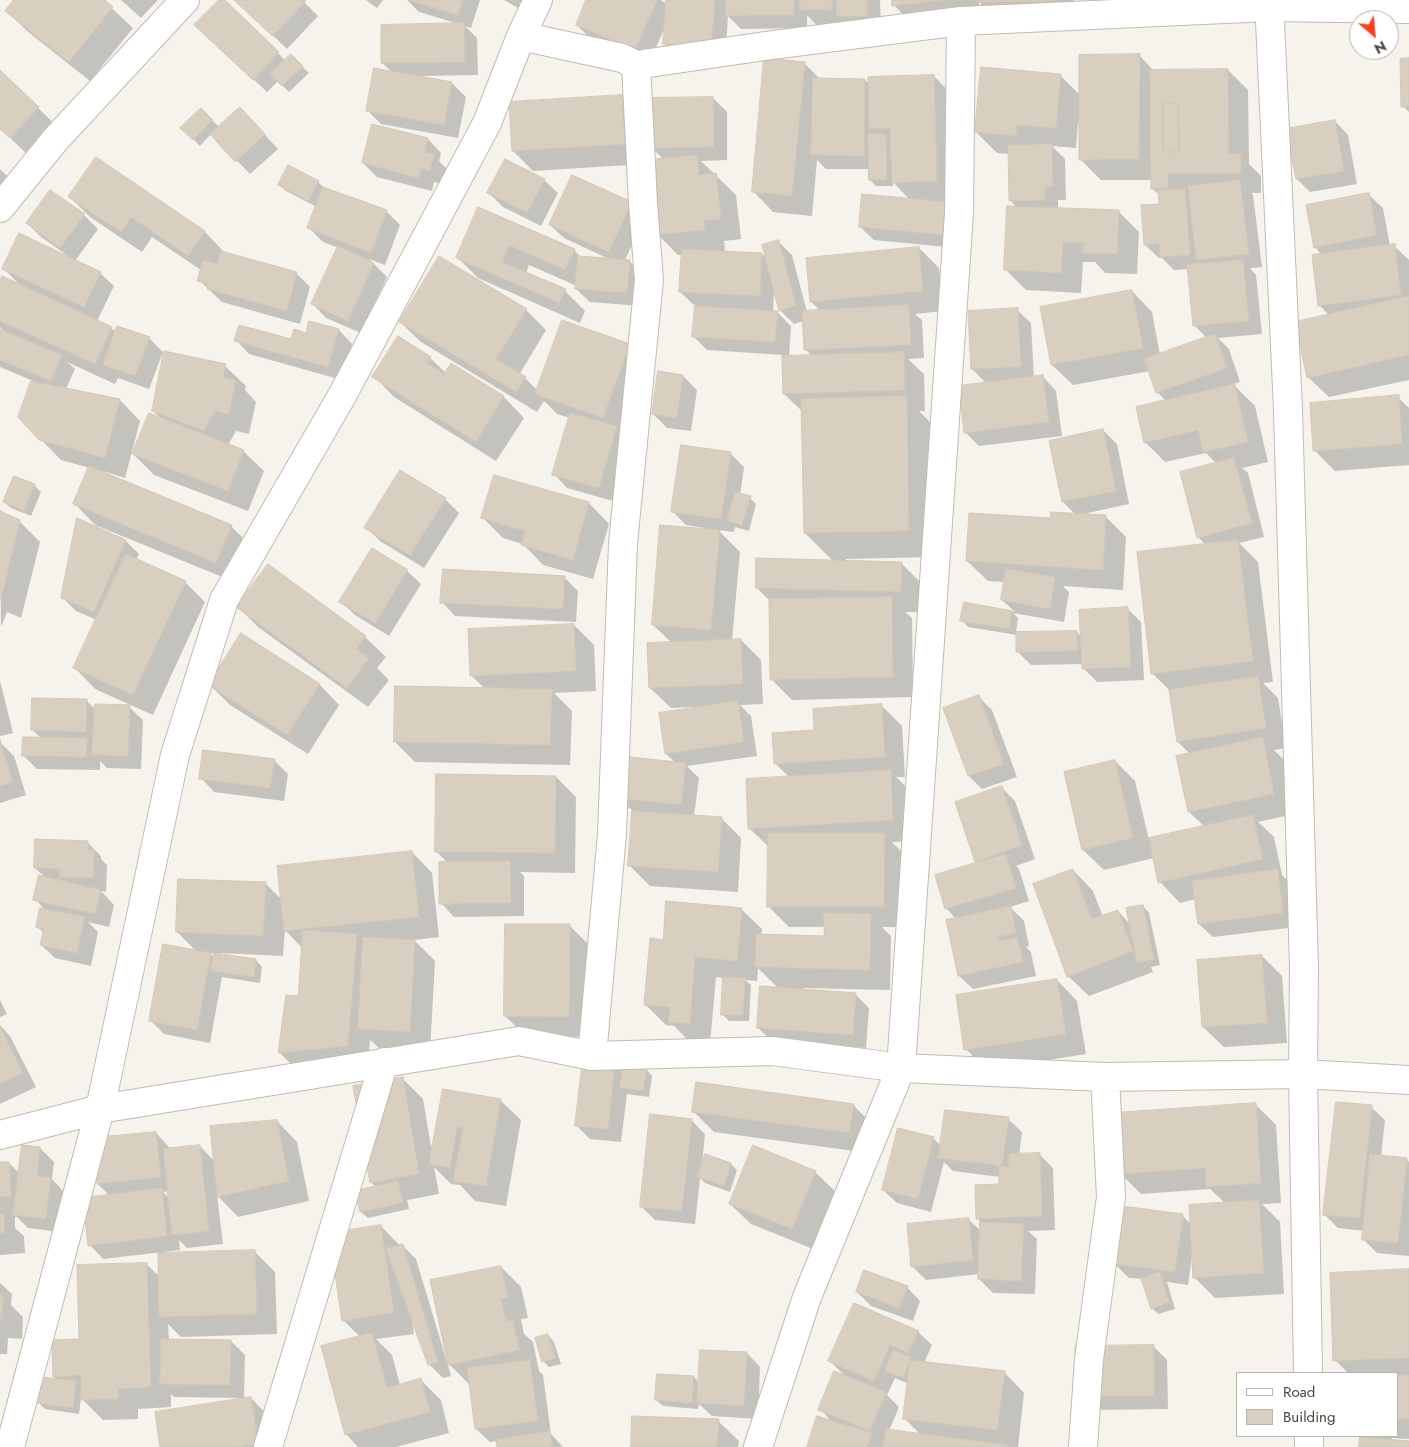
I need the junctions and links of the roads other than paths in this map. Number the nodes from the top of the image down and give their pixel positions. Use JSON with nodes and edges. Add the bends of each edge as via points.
{"nodes":[{"id":1,"x":184,"y":0,"type":"edge"},
{"id":2,"x":538,"y":0,"type":"edge"},
{"id":3,"x":1269,"y":3,"type":"edge"},
{"id":4,"x":1409,"y":9,"type":"edge"},
{"id":5,"x":961,"y":20,"type":"junction"},
{"id":6,"x":521,"y":36,"type":"junction"},
{"id":7,"x":636,"y":65,"type":"junction"},
{"id":8,"x":0,"y":208,"type":"edge"},
{"id":9,"x":592,"y":1056,"type":"junction"},
{"id":10,"x":384,"y":1062,"type":"junction"},
{"id":11,"x":901,"y":1068,"type":"junction"},
{"id":12,"x":1303,"y":1074,"type":"junction"},
{"id":13,"x":1105,"y":1077,"type":"junction"},
{"id":14,"x":1409,"y":1080,"type":"edge"},
{"id":15,"x":100,"y":1109,"type":"junction"},
{"id":16,"x":0,"y":1135,"type":"edge"},
{"id":17,"x":1308,"y":1372,"type":"edge"},
{"id":18,"x":10,"y":1447,"type":"edge"},
{"id":19,"x":268,"y":1447,"type":"edge"},
{"id":20,"x":758,"y":1447,"type":"edge"},
{"id":21,"x":1083,"y":1447,"type":"edge"}],
"edges":[{"from":1,"to":8,"type":"street","via":[[55,140]]},
{"from":2,"to":6,"type":"street"},
{"from":3,"to":4,"type":"street"},
{"from":3,"to":5,"type":"street"},
{"from":3,"to":12,"type":"street","via":[[1288,410],[1304,967]]},
{"from":5,"to":7,"type":"street"},
{"from":5,"to":11,"type":"street","via":[[959,213]]},
{"from":6,"to":7,"type":"street","via":[[622,58]]},
{"from":6,"to":15,"type":"street","via":[[487,123],[343,394],[224,600],[175,755]]},
{"from":7,"to":9,"type":"street","via":[[649,280],[623,543],[612,834]]},
{"from":9,"to":10,"type":"street","via":[[519,1040]]},
{"from":9,"to":11,"type":"street","via":[[772,1051]]},
{"from":10,"to":15,"type":"street"},
{"from":10,"to":19,"type":"street"},
{"from":11,"to":13,"type":"street"},
{"from":11,"to":20,"type":"street","via":[[807,1297]]},
{"from":12,"to":13,"type":"street"},
{"from":12,"to":14,"type":"street"},
{"from":12,"to":17,"type":"street"},
{"from":13,"to":21,"type":"street","via":[[1111,1197],[1089,1359]]},
{"from":15,"to":16,"type":"street"},
{"from":15,"to":18,"type":"street"}]}
